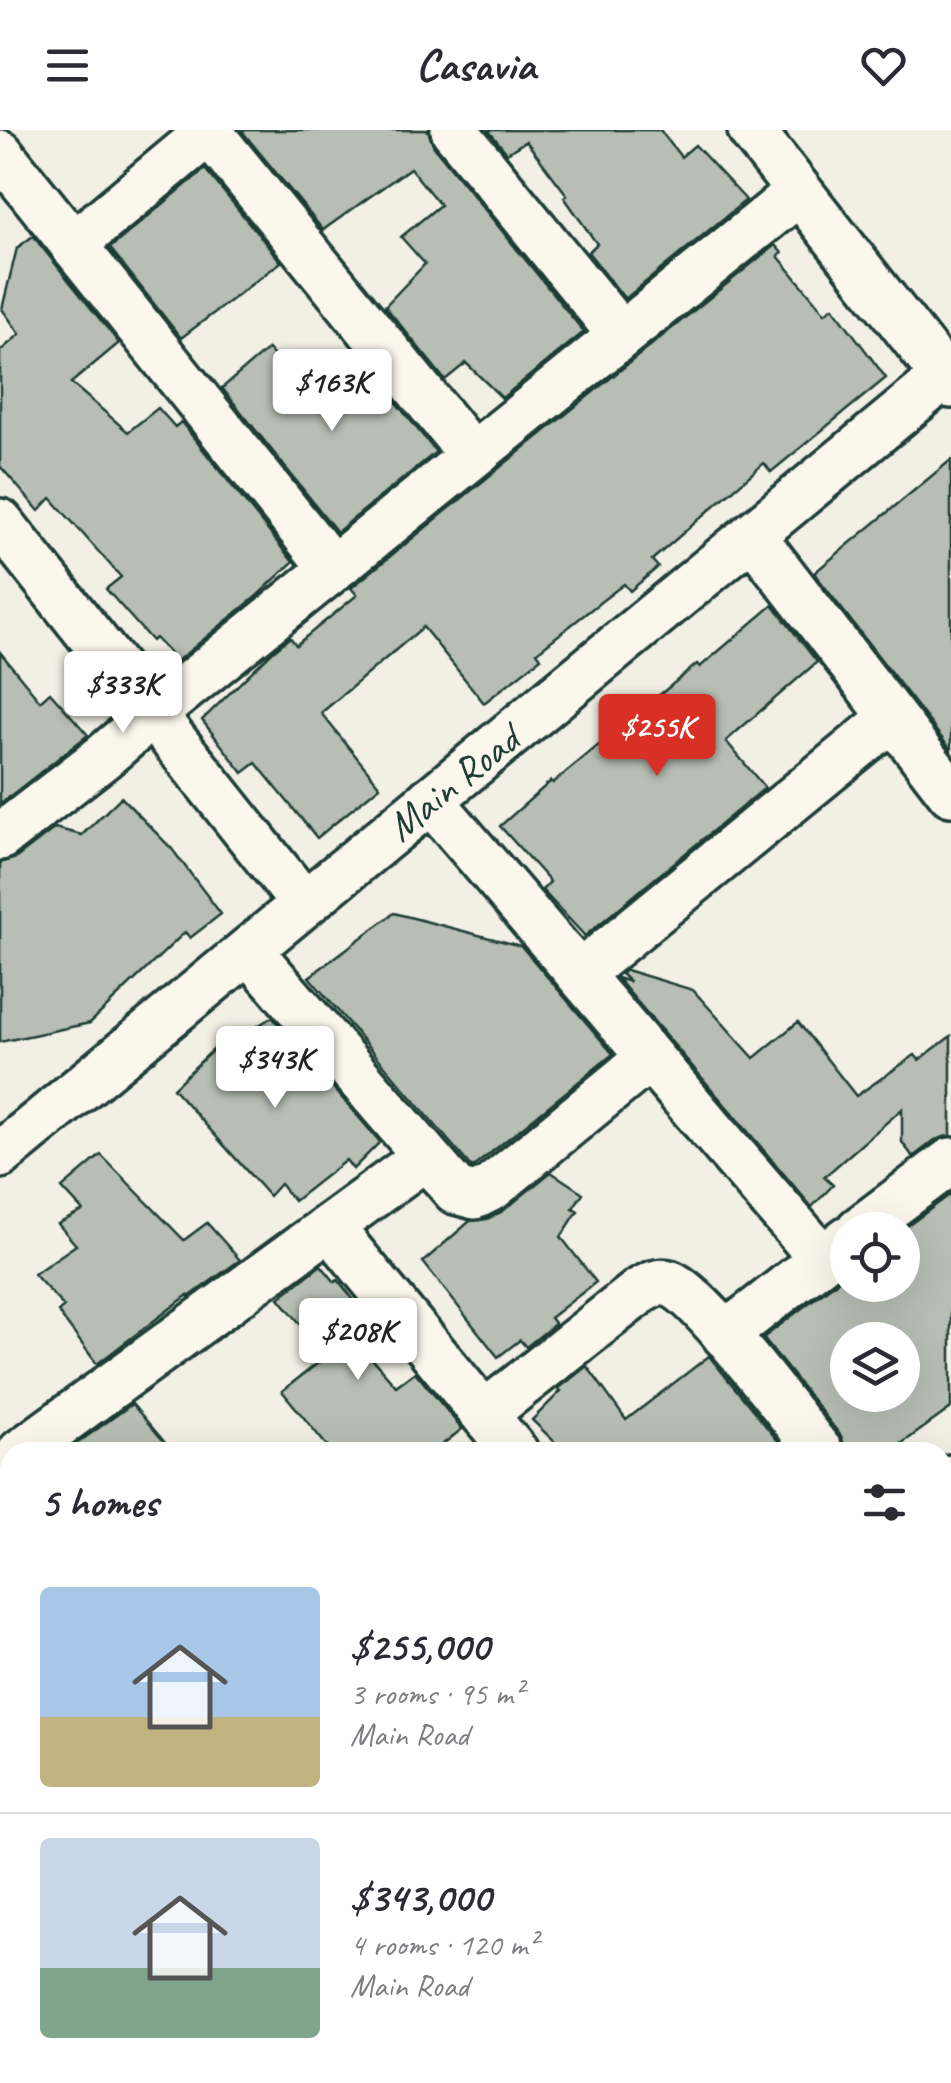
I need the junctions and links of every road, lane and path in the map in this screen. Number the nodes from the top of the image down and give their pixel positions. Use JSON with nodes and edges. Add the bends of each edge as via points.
{"nodes":[{"id":1,"x":15,"y":130,"type":"edge"},
{"id":2,"x":454,"y":130,"type":"edge"},
{"id":3,"x":751,"y":130,"type":"edge"},
{"id":4,"x":210,"y":131,"type":"edge"},
{"id":5,"x":0,"y":143,"type":"edge"},
{"id":6,"x":0,"y":153,"type":"edge"},
{"id":7,"x":799,"y":192,"type":"junction"},
{"id":8,"x":73,"y":244,"type":"junction"},
{"id":9,"x":621,"y":335,"type":"junction"},
{"id":10,"x":949,"y":378,"type":"edge"},
{"id":11,"x":472,"y":455,"type":"junction"},
{"id":12,"x":0,"y":522,"type":"edge"},
{"id":13,"x":752,"y":535,"type":"junction"},
{"id":14,"x":332,"y":568,"type":"junction"},
{"id":15,"x":152,"y":714,"type":"junction"},
{"id":16,"x":892,"y":718,"type":"junction"},
{"id":17,"x":951,"y":794,"type":"edge"},
{"id":18,"x":430,"y":800,"type":"junction"},
{"id":19,"x":0,"y":837,"type":"edge"},
{"id":20,"x":304,"y":904,"type":"junction"},
{"id":21,"x":249,"y":950,"type":"junction"},
{"id":22,"x":581,"y":973,"type":"junction"},
{"id":23,"x":648,"y":1058,"type":"junction"},
{"id":24,"x":0,"y":1155,"type":"edge"},
{"id":25,"x":425,"y":1157,"type":"junction"},
{"id":26,"x":951,"y":1160,"type":"edge"},
{"id":27,"x":883,"y":1212,"type":"edge"},
{"id":28,"x":330,"y":1227,"type":"junction"},
{"id":29,"x":830,"y":1243,"type":"edge"},
{"id":30,"x":830,"y":1252,"type":"edge"},
{"id":31,"x":725,"y":1335,"type":"junction"},
{"id":32,"x":489,"y":1436,"type":"edge"},
{"id":33,"x":36,"y":1442,"type":"edge"},
{"id":34,"x":812,"y":1442,"type":"edge"}],
"edges":[{"from":1,"to":5,"type":"street"},
{"from":2,"to":9,"type":"street"},
{"from":3,"to":7,"type":"street"},
{"from":4,"to":8,"type":"street"},
{"from":4,"to":11,"type":"street"},
{"from":6,"to":8,"type":"street"},
{"from":7,"to":9,"type":"street"},
{"from":7,"to":10,"type":"street"},
{"from":8,"to":14,"type":"street"},
{"from":9,"to":11,"type":"street"},
{"from":10,"to":13,"type":"street","name":"Main Road"},
{"from":11,"to":14,"type":"street"},
{"from":12,"to":15,"type":"street"},
{"from":13,"to":16,"type":"street"},
{"from":13,"to":18,"type":"street","name":"Main Road"},
{"from":14,"to":15,"type":"street"},
{"from":15,"to":19,"type":"street"},
{"from":15,"to":20,"type":"street"},
{"from":16,"to":17,"type":"street"},
{"from":16,"to":22,"type":"street"},
{"from":18,"to":20,"type":"street","name":"Main Road"},
{"from":18,"to":22,"type":"street"},
{"from":20,"to":21,"type":"street","name":"Main Road"},
{"from":21,"to":24,"type":"street","name":"Main Road"},
{"from":21,"to":25,"type":"street"},
{"from":22,"to":23,"type":"street"},
{"from":23,"to":25,"type":"street","via":[[475,1196],[456,1191]]},
{"from":23,"to":29,"type":"street"},
{"from":25,"to":28,"type":"street"},
{"from":26,"to":27,"type":"street"},
{"from":28,"to":32,"type":"street"},
{"from":28,"to":33,"type":"street"},
{"from":30,"to":31,"type":"street"},
{"from":31,"to":32,"type":"street","via":[[680,1290],[654,1284]]},
{"from":31,"to":34,"type":"street"}]}
